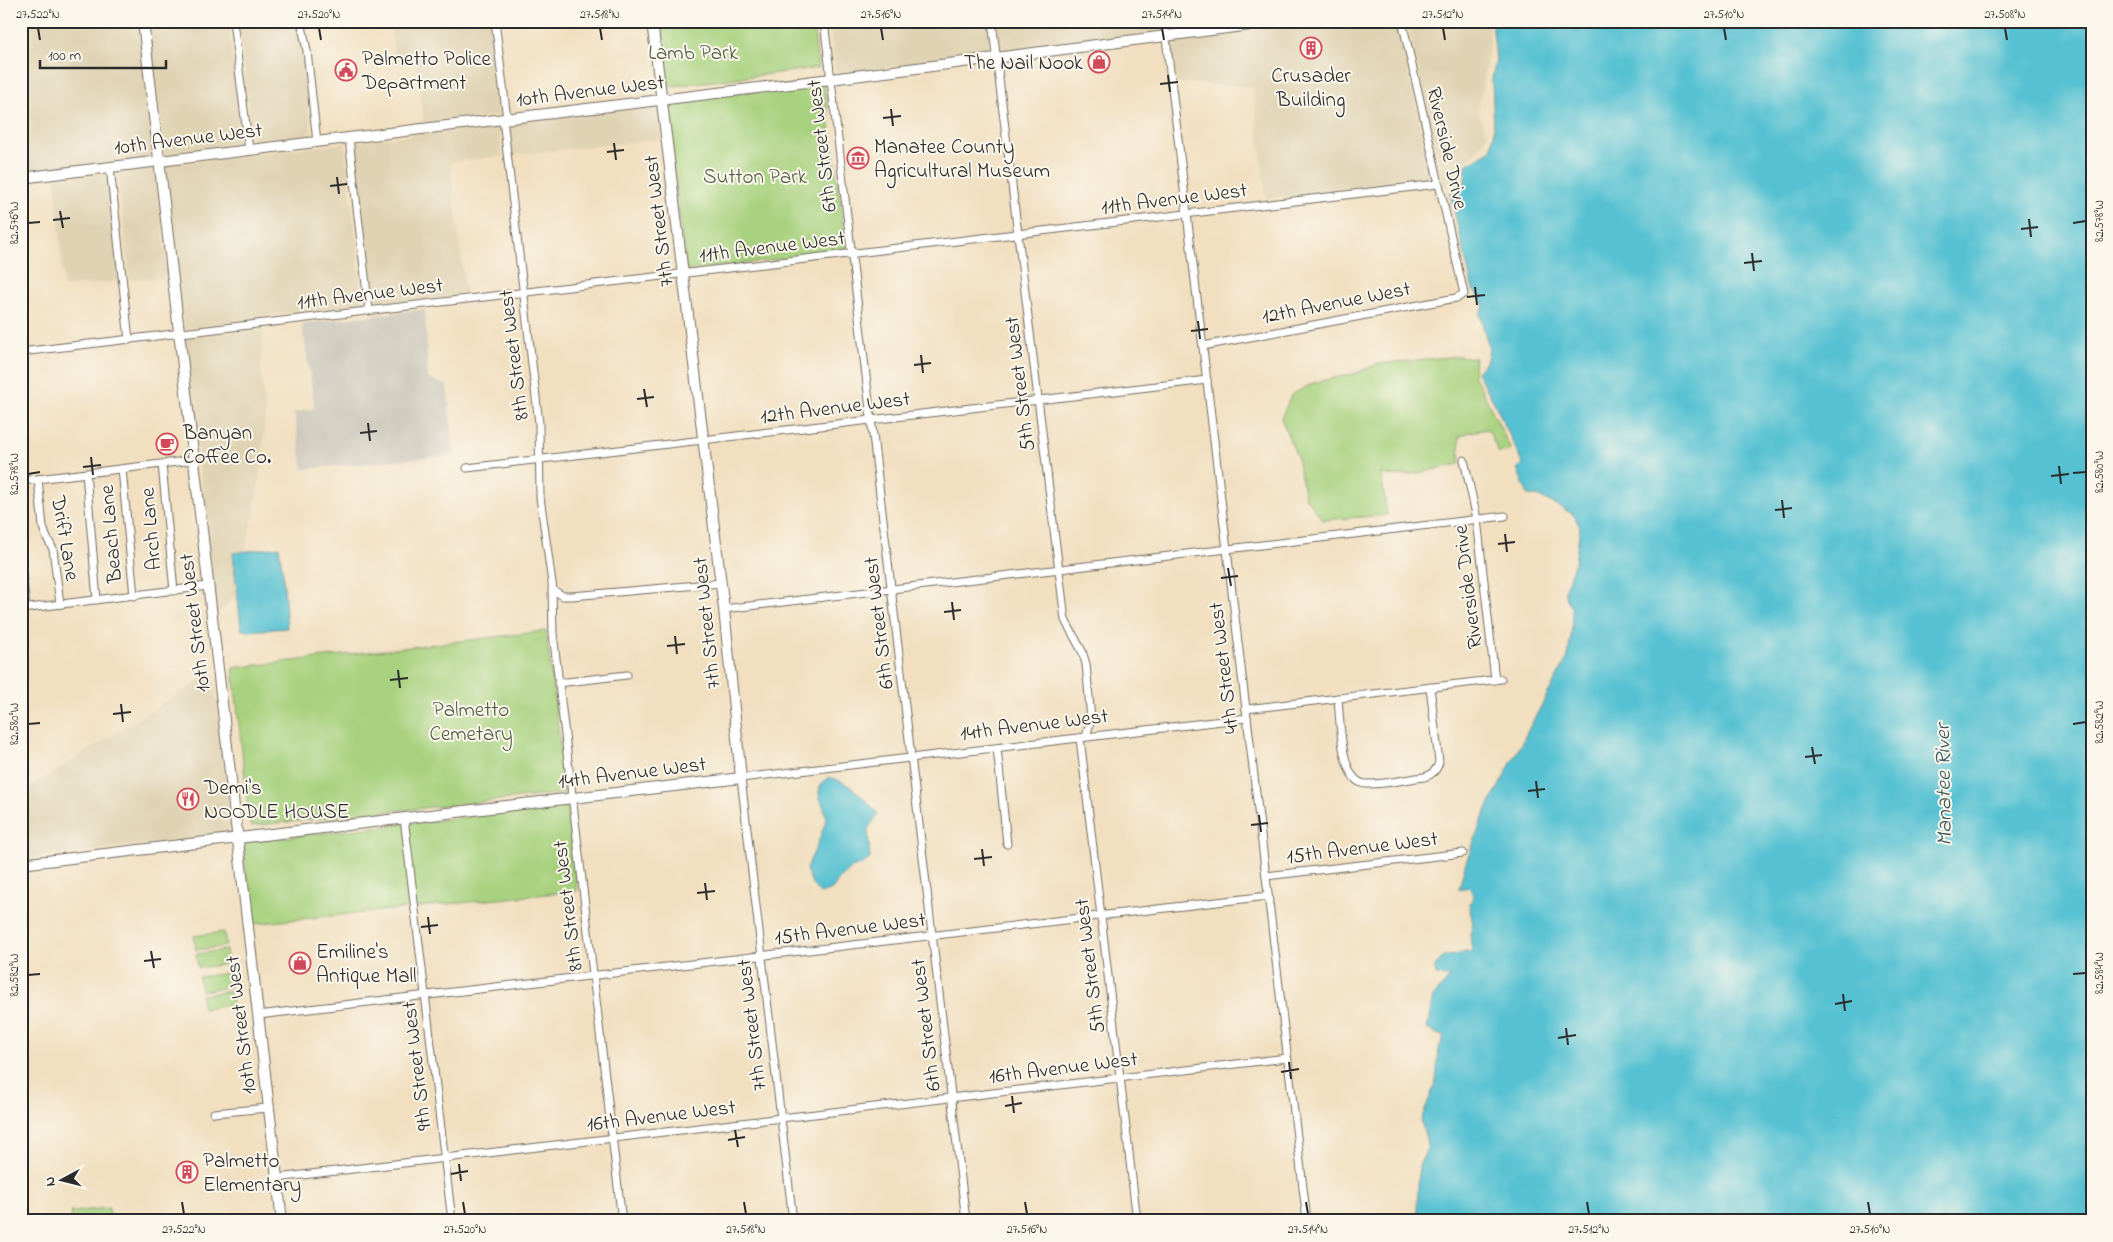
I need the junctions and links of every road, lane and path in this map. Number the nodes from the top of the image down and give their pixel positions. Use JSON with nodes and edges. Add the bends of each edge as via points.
{"nodes":[{"id":1,"x":143,"y":21,"type":"edge"},
{"id":2,"x":233,"y":21,"type":"edge"},
{"id":3,"x":301,"y":21,"type":"edge"},
{"id":4,"x":495,"y":21,"type":"edge"},
{"id":5,"x":652,"y":21,"type":"edge"},
{"id":6,"x":824,"y":21,"type":"edge"},
{"id":7,"x":992,"y":21,"type":"edge"},
{"id":8,"x":1164,"y":21,"type":"edge"},
{"id":9,"x":1282,"y":21,"type":"edge"},
{"id":10,"x":1402,"y":21,"type":"edge"},
{"id":11,"x":1166,"y":35,"type":"junction"},
{"id":12,"x":996,"y":58,"type":"junction"},
{"id":13,"x":831,"y":79,"type":"junction"},
{"id":14,"x":662,"y":100,"type":"junction"},
{"id":15,"x":505,"y":119,"type":"junction"},
{"id":16,"x":349,"y":138,"type":"junction"},
{"id":17,"x":317,"y":142,"type":"junction"},
{"id":18,"x":249,"y":150,"type":"junction"},
{"id":19,"x":159,"y":161,"type":"junction"},
{"id":20,"x":110,"y":167,"type":"junction"},
{"id":21,"x":21,"y":178,"type":"edge"},
{"id":22,"x":1438,"y":184,"type":"junction"},
{"id":23,"x":1187,"y":214,"type":"junction"},
{"id":24,"x":1018,"y":234,"type":"junction"},
{"id":25,"x":852,"y":254,"type":"junction"},
{"id":26,"x":683,"y":274,"type":"junction"},
{"id":27,"x":1462,"y":282,"type":"joint"},
{"id":28,"x":522,"y":293,"type":"junction"},
{"id":29,"x":369,"y":311,"type":"junction"},
{"id":30,"x":179,"y":334,"type":"junction"},
{"id":31,"x":129,"y":340,"type":"junction"},
{"id":32,"x":1203,"y":346,"type":"junction"},
{"id":33,"x":21,"y":352,"type":"edge"},
{"id":34,"x":1207,"y":380,"type":"junction"},
{"id":35,"x":1039,"y":400,"type":"junction"},
{"id":36,"x":871,"y":420,"type":"junction"},
{"id":37,"x":703,"y":440,"type":"junction"},
{"id":38,"x":540,"y":459,"type":"junction"},
{"id":39,"x":194,"y":460,"type":"junction"},
{"id":40,"x":1464,"y":460,"type":"dead end"},
{"id":41,"x":162,"y":464,"type":"junction"},
{"id":42,"x":467,"y":468,"type":"dead end"},
{"id":43,"x":122,"y":469,"type":"junction"},
{"id":44,"x":86,"y":473,"type":"junction"},
{"id":45,"x":38,"y":479,"type":"junction"},
{"id":46,"x":21,"y":481,"type":"edge"},
{"id":47,"x":1505,"y":516,"type":"dead end"},
{"id":48,"x":1477,"y":519,"type":"junction"},
{"id":49,"x":1227,"y":549,"type":"junction"},
{"id":50,"x":21,"y":562,"type":"edge"},
{"id":51,"x":1059,"y":569,"type":"junction"},
{"id":52,"x":721,"y":583,"type":"junction"},
{"id":53,"x":208,"y":586,"type":"junction"},
{"id":54,"x":552,"y":588,"type":"junction"},
{"id":55,"x":891,"y":589,"type":"junction"},
{"id":56,"x":174,"y":591,"type":"junction"},
{"id":57,"x":134,"y":596,"type":"junction"},
{"id":58,"x":97,"y":600,"type":"junction"},
{"id":59,"x":60,"y":604,"type":"junction"},
{"id":60,"x":24,"y":609,"type":"edge"},
{"id":61,"x":724,"y":609,"type":"junction"},
{"id":62,"x":627,"y":675,"type":"dead end"},
{"id":63,"x":558,"y":683,"type":"junction"},
{"id":64,"x":1430,"y":687,"type":"junction"},
{"id":65,"x":1338,"y":698,"type":"junction"},
{"id":66,"x":1246,"y":709,"type":"junction"},
{"id":67,"x":1247,"y":718,"type":"junction"},
{"id":68,"x":1083,"y":737,"type":"junction"},
{"id":69,"x":997,"y":748,"type":"junction"},
{"id":70,"x":911,"y":758,"type":"junction"},
{"id":71,"x":741,"y":778,"type":"junction"},
{"id":72,"x":572,"y":798,"type":"junction"},
{"id":73,"x":404,"y":818,"type":"junction"},
{"id":74,"x":237,"y":838,"type":"junction"},
{"id":75,"x":1007,"y":844,"type":"dead end"},
{"id":76,"x":1463,"y":852,"type":"dead end"},
{"id":77,"x":21,"y":864,"type":"edge"},
{"id":78,"x":1266,"y":876,"type":"junction"},
{"id":79,"x":1268,"y":896,"type":"junction"},
{"id":80,"x":1101,"y":916,"type":"junction"},
{"id":81,"x":932,"y":936,"type":"junction"},
{"id":82,"x":762,"y":956,"type":"junction"},
{"id":83,"x":593,"y":976,"type":"junction"},
{"id":84,"x":425,"y":996,"type":"junction"},
{"id":85,"x":258,"y":1016,"type":"junction"},
{"id":86,"x":1287,"y":1058,"type":"junction"},
{"id":87,"x":1120,"y":1078,"type":"junction"},
{"id":88,"x":952,"y":1098,"type":"junction"},
{"id":89,"x":268,"y":1108,"type":"junction"},
{"id":90,"x":214,"y":1113,"type":"dead end"},
{"id":91,"x":781,"y":1118,"type":"junction"},
{"id":92,"x":612,"y":1138,"type":"junction"},
{"id":93,"x":445,"y":1158,"type":"junction"},
{"id":94,"x":21,"y":1177,"type":"edge"},
{"id":95,"x":277,"y":1178,"type":"junction"},
{"id":96,"x":1304,"y":1220,"type":"edge"},
{"id":97,"x":26,"y":1221,"type":"edge"},
{"id":98,"x":282,"y":1221,"type":"edge"},
{"id":99,"x":452,"y":1221,"type":"edge"},
{"id":100,"x":622,"y":1221,"type":"edge"},
{"id":101,"x":794,"y":1221,"type":"edge"},
{"id":102,"x":966,"y":1221,"type":"edge"},
{"id":103,"x":1137,"y":1221,"type":"edge"}],
"edges":[{"from":1,"to":19,"type":"street","name":"10th Street West"},
{"from":2,"to":18,"type":"street"},
{"from":3,"to":17,"type":"street","via":[[308,51]]},
{"from":4,"to":15,"type":"street","name":"8th Street West"},
{"from":5,"to":14,"type":"street","name":"7th Street West"},
{"from":6,"to":13,"type":"street","name":"6th Street West"},
{"from":7,"to":12,"type":"street","name":"5th Street West"},
{"from":8,"to":11,"type":"street","name":"4th Street West"},
{"from":9,"to":11,"type":"street","name":"10th Avenue West"},
{"from":10,"to":22,"type":"street","name":"Riverside Drive"},
{"from":11,"to":12,"type":"street","name":"10th Avenue West"},
{"from":11,"to":23,"type":"street","name":"4th Street West"},
{"from":12,"to":13,"type":"street","name":"10th Avenue West"},
{"from":12,"to":24,"type":"street","name":"5th Street West"},
{"from":13,"to":14,"type":"street","name":"10th Avenue West"},
{"from":13,"to":25,"type":"street","name":"6th Street West"},
{"from":14,"to":15,"type":"street","name":"10th Avenue West"},
{"from":14,"to":26,"type":"street","name":"7th Street West"},
{"from":15,"to":16,"type":"street","name":"10th Avenue West"},
{"from":15,"to":28,"type":"street","name":"8th Street West"},
{"from":16,"to":17,"type":"street","name":"10th Avenue West"},
{"from":16,"to":29,"type":"street"},
{"from":17,"to":18,"type":"street","name":"10th Avenue West"},
{"from":18,"to":19,"type":"street","name":"10th Avenue West"},
{"from":19,"to":20,"type":"street","name":"10th Avenue West"},
{"from":19,"to":30,"type":"street","name":"10th Street West"},
{"from":20,"to":21,"type":"street","name":"10th Avenue West"},
{"from":20,"to":31,"type":"street"},
{"from":22,"to":23,"type":"street","name":"11th Avenue West"},
{"from":22,"to":27,"type":"street","name":"Riverside Drive"},
{"from":23,"to":24,"type":"street","name":"11th Avenue West"},
{"from":23,"to":32,"type":"street","name":"4th Street West"},
{"from":24,"to":25,"type":"street","name":"11th Avenue West"},
{"from":24,"to":35,"type":"street","name":"5th Street West"},
{"from":25,"to":26,"type":"street","name":"11th Avenue West"},
{"from":25,"to":36,"type":"street","name":"6th Street West"},
{"from":26,"to":28,"type":"street","name":"11th Avenue West"},
{"from":26,"to":37,"type":"street","name":"7th Street West"},
{"from":27,"to":32,"type":"street","name":"12th Avenue West","via":[[1464,294],[1456,298]]},
{"from":28,"to":29,"type":"street","name":"11th Avenue West"},
{"from":28,"to":38,"type":"street","name":"8th Street West","via":[[539,422]]},
{"from":29,"to":30,"type":"street","name":"11th Avenue West"},
{"from":30,"to":31,"type":"street","name":"11th Avenue West"},
{"from":30,"to":39,"type":"street","name":"10th Street West"},
{"from":31,"to":33,"type":"street","name":"11th Avenue West"},
{"from":32,"to":34,"type":"street","name":"4th Street West"},
{"from":34,"to":35,"type":"street","name":"12th Avenue West"},
{"from":34,"to":49,"type":"street","name":"4th Street West"},
{"from":35,"to":36,"type":"street","name":"12th Avenue West"},
{"from":35,"to":51,"type":"street","name":"5th Street West"},
{"from":36,"to":37,"type":"street","name":"12th Avenue West"},
{"from":36,"to":55,"type":"street","name":"6th Street West"},
{"from":37,"to":38,"type":"street","name":"12th Avenue West"},
{"from":37,"to":52,"type":"street","name":"7th Street West"},
{"from":38,"to":42,"type":"street","name":"12th Avenue West"},
{"from":38,"to":54,"type":"street","name":"8th Street West","via":[[540,497]]},
{"from":39,"to":41,"type":"street"},
{"from":39,"to":53,"type":"street","name":"10th Street West"},
{"from":40,"to":48,"type":"street","name":"Riverside Drive"},
{"from":41,"to":43,"type":"street"},
{"from":41,"to":56,"type":"street","name":"Arch Lane"},
{"from":43,"to":44,"type":"street"},
{"from":43,"to":57,"type":"street","name":"Beach Lane"},
{"from":44,"to":45,"type":"street"},
{"from":44,"to":58,"type":"street"},
{"from":45,"to":46,"type":"street"},
{"from":45,"to":59,"type":"street","name":"Drift Lane","via":[[43,527],[53,549]]},
{"from":47,"to":48,"type":"street"},
{"from":48,"to":49,"type":"street"},
{"from":48,"to":64,"type":"street","name":"Riverside Drive","via":[[1498,679]]},
{"from":49,"to":51,"type":"street"},
{"from":49,"to":66,"type":"street","name":"4th Street West"},
{"from":50,"to":60,"type":"street"},
{"from":51,"to":55,"type":"street"},
{"from":51,"to":68,"type":"street","name":"5th Street West","via":[[1065,620],[1086,664],[1091,719]]},
{"from":52,"to":54,"type":"street","via":[[572,596],[563,596]]},
{"from":52,"to":61,"type":"street","name":"7th Street West"},
{"from":53,"to":56,"type":"street"},
{"from":53,"to":74,"type":"street","name":"10th Street West"},
{"from":54,"to":63,"type":"street","name":"8th Street West"},
{"from":55,"to":61,"type":"street"},
{"from":55,"to":70,"type":"street","name":"6th Street West"},
{"from":56,"to":57,"type":"street"},
{"from":57,"to":58,"type":"street"},
{"from":58,"to":59,"type":"street"},
{"from":59,"to":60,"type":"street"},
{"from":61,"to":71,"type":"street","name":"7th Street West"},
{"from":62,"to":63,"type":"street"},
{"from":63,"to":72,"type":"street","name":"8th Street West"},
{"from":64,"to":65,"type":"street"},
{"from":64,"to":65,"type":"street","via":[[1439,762],[1436,768],[1424,777],[1366,784],[1354,779],[1347,768]]},
{"from":65,"to":66,"type":"street"},
{"from":66,"to":67,"type":"street","name":"4th Street West"},
{"from":67,"to":68,"type":"street","name":"14th Avenue West"},
{"from":67,"to":78,"type":"street","name":"4th Street West"},
{"from":68,"to":69,"type":"street","name":"14th Avenue West"},
{"from":68,"to":80,"type":"street","name":"5th Street West"},
{"from":69,"to":70,"type":"street","name":"14th Avenue West"},
{"from":69,"to":75,"type":"street"},
{"from":70,"to":71,"type":"street","name":"14th Avenue West"},
{"from":70,"to":81,"type":"street","name":"6th Street West"},
{"from":71,"to":72,"type":"street","name":"14th Avenue West"},
{"from":71,"to":82,"type":"street","name":"7th Street West"},
{"from":72,"to":73,"type":"street","name":"14th Avenue West"},
{"from":72,"to":83,"type":"street","name":"8th Street West"},
{"from":73,"to":74,"type":"street","name":"14th Avenue West"},
{"from":73,"to":84,"type":"street","name":"9th Street West"},
{"from":74,"to":77,"type":"street","name":"14th Avenue West"},
{"from":74,"to":85,"type":"street","name":"10th Street West"},
{"from":76,"to":78,"type":"street","name":"15th Avenue West"},
{"from":78,"to":79,"type":"street","name":"4th Street West"},
{"from":79,"to":80,"type":"street","name":"15th Avenue West"},
{"from":79,"to":86,"type":"street","name":"4th Street West"},
{"from":80,"to":81,"type":"street","name":"15th Avenue West"},
{"from":80,"to":87,"type":"street","name":"5th Street West"},
{"from":81,"to":82,"type":"street","name":"15th Avenue West"},
{"from":81,"to":88,"type":"street","name":"6th Street West"},
{"from":82,"to":83,"type":"street","name":"15th Avenue West"},
{"from":82,"to":91,"type":"street","name":"7th Street West"},
{"from":83,"to":84,"type":"street","name":"15th Avenue West"},
{"from":83,"to":92,"type":"street","name":"8th Street West"},
{"from":84,"to":85,"type":"street","name":"15th Avenue West"},
{"from":84,"to":93,"type":"street","name":"9th Street West"},
{"from":85,"to":89,"type":"street","name":"10th Street West"},
{"from":86,"to":87,"type":"street","name":"16th Avenue West"},
{"from":86,"to":96,"type":"street","name":"4th Street West"},
{"from":87,"to":88,"type":"street","name":"16th Avenue West"},
{"from":87,"to":103,"type":"street","name":"5th Street West"},
{"from":88,"to":91,"type":"street","name":"16th Avenue West"},
{"from":88,"to":102,"type":"street","name":"6th Street West"},
{"from":89,"to":90,"type":"street"},
{"from":89,"to":95,"type":"street","name":"10th Street West"},
{"from":91,"to":92,"type":"street","name":"16th Avenue West"},
{"from":91,"to":101,"type":"street","name":"7th Street West"},
{"from":92,"to":93,"type":"street","name":"16th Avenue West"},
{"from":92,"to":100,"type":"street","name":"8th Street West"},
{"from":93,"to":95,"type":"street","name":"16th Avenue West"},
{"from":93,"to":99,"type":"street","name":"9th Street West"},
{"from":94,"to":97,"type":"street"},
{"from":95,"to":98,"type":"street","name":"10th Street West"}]}
